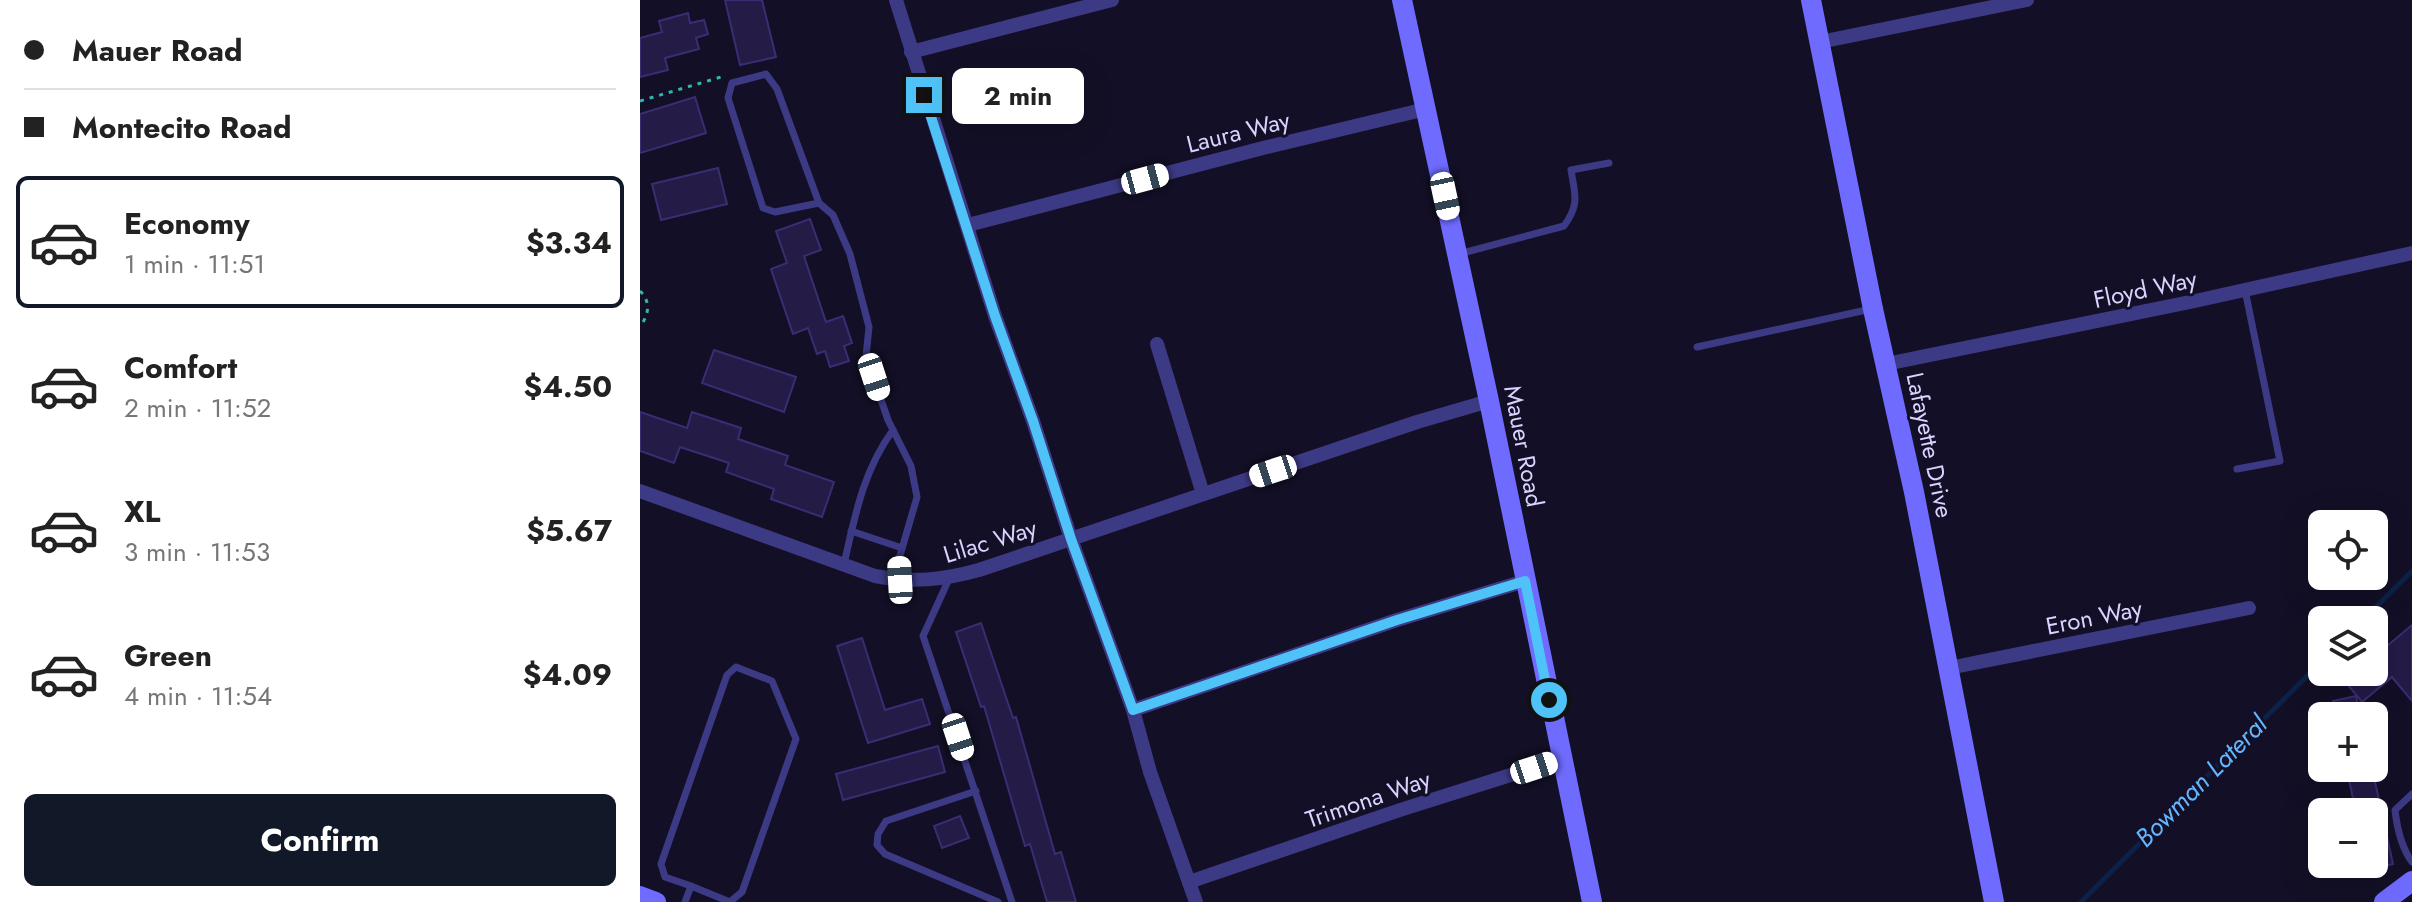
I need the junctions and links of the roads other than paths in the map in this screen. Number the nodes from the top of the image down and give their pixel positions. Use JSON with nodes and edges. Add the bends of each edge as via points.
{"nodes":[{"id":1,"x":896,"y":0,"type":"edge"},
{"id":2,"x":1112,"y":0,"type":"edge"},
{"id":3,"x":1402,"y":0,"type":"edge"},
{"id":4,"x":1811,"y":0,"type":"edge"},
{"id":5,"x":2027,"y":0,"type":"edge"},
{"id":6,"x":1820,"y":42,"type":"junction"},
{"id":7,"x":911,"y":52,"type":"junction"},
{"id":8,"x":1426,"y":109,"type":"junction"},
{"id":9,"x":1609,"y":163,"type":"dead end"},
{"id":10,"x":819,"y":203,"type":"junction"},
{"id":11,"x":968,"y":225,"type":"junction"},
{"id":12,"x":2412,"y":253,"type":"edge"},
{"id":13,"x":1457,"y":254,"type":"junction"},
{"id":14,"x":2245,"y":290,"type":"junction"},
{"id":15,"x":1873,"y":309,"type":"junction"},
{"id":16,"x":1157,"y":344,"type":"dead end"},
{"id":17,"x":1697,"y":347,"type":"dead end"},
{"id":18,"x":1886,"y":364,"type":"junction"},
{"id":19,"x":1489,"y":401,"type":"junction"},
{"id":20,"x":893,"y":430,"type":"junction"},
{"id":21,"x":2237,"y":469,"type":"dead end"},
{"id":22,"x":640,"y":491,"type":"edge"},
{"id":23,"x":1203,"y":494,"type":"junction"},
{"id":24,"x":851,"y":531,"type":"junction"},
{"id":25,"x":1071,"y":539,"type":"junction"},
{"id":26,"x":902,"y":548,"type":"junction"},
{"id":27,"x":844,"y":564,"type":"junction"},
{"id":28,"x":949,"y":579,"type":"junction"},
{"id":29,"x":900,"y":580,"type":"junction"},
{"id":30,"x":1525,"y":581,"type":"junction"},
{"id":31,"x":2249,"y":608,"type":"dead end"},
{"id":32,"x":1949,"y":668,"type":"junction"},
{"id":33,"x":1133,"y":710,"type":"junction"},
{"id":34,"x":1561,"y":759,"type":"junction"},
{"id":35,"x":976,"y":791,"type":"junction"},
{"id":36,"x":2412,"y":794,"type":"edge"},
{"id":37,"x":2412,"y":862,"type":"edge"},
{"id":38,"x":2412,"y":881,"type":"edge"},
{"id":39,"x":1189,"y":882,"type":"junction"},
{"id":40,"x":691,"y":886,"type":"junction"},
{"id":41,"x":640,"y":896,"type":"edge"},
{"id":42,"x":656,"y":902,"type":"edge"},
{"id":43,"x":685,"y":902,"type":"edge"},
{"id":44,"x":730,"y":902,"type":"edge"},
{"id":45,"x":998,"y":902,"type":"edge"},
{"id":46,"x":1012,"y":902,"type":"edge"},
{"id":47,"x":1196,"y":902,"type":"edge"},
{"id":48,"x":1592,"y":902,"type":"edge"},
{"id":49,"x":1994,"y":902,"type":"edge"},
{"id":50,"x":2384,"y":902,"type":"edge"}],
"edges":[{"from":1,"to":7,"type":"street"},
{"from":2,"to":7,"type":"street"},
{"from":3,"to":8,"type":"street","name":"Mauer Road"},
{"from":4,"to":6,"type":"street","name":"Lafayette Drive"},
{"from":5,"to":6,"type":"street"},
{"from":6,"to":15,"type":"street","name":"Lafayette Drive"},
{"from":7,"to":11,"type":"street"},
{"from":8,"to":11,"type":"street","name":"Laura Way"},
{"from":8,"to":13,"type":"street","name":"Mauer Road"},
{"from":9,"to":13,"type":"lane","via":[[1571,170],[1577,202],[1564,226]]},
{"from":10,"to":10,"type":"lane","via":[[777,89],[766,74],[732,83],[728,98],[763,208],[775,212]]},
{"from":10,"to":20,"type":"lane","via":[[833,215],[850,254],[869,327],[866,356]]},
{"from":11,"to":25,"type":"street"},
{"from":12,"to":14,"type":"street","name":"Floyd Way"},
{"from":13,"to":19,"type":"street","name":"Mauer Road"},
{"from":14,"to":18,"type":"street","name":"Floyd Way"},
{"from":14,"to":21,"type":"lane","via":[[2280,461]]},
{"from":15,"to":17,"type":"lane"},
{"from":15,"to":18,"type":"street","name":"Lafayette Drive"},
{"from":16,"to":23,"type":"street"},
{"from":18,"to":32,"type":"street","name":"Lafayette Drive"},
{"from":19,"to":23,"type":"street","name":"Lilac Way"},
{"from":19,"to":30,"type":"street","name":"Mauer Road"},
{"from":20,"to":24,"type":"lane","via":[[878,450],[860,493]]},
{"from":20,"to":26,"type":"lane","via":[[911,466],[917,497]]},
{"from":22,"to":27,"type":"street","name":"Lilac Way"},
{"from":23,"to":25,"type":"street","name":"Lilac Way"},
{"from":24,"to":26,"type":"lane"},
{"from":24,"to":27,"type":"lane"},
{"from":25,"to":28,"type":"street","name":"Lilac Way"},
{"from":25,"to":33,"type":"street"},
{"from":26,"to":29,"type":"lane"},
{"from":27,"to":29,"type":"street","name":"Lilac Way"},
{"from":28,"to":29,"type":"street","name":"Lilac Way"},
{"from":28,"to":35,"type":"lane","via":[[923,636]]},
{"from":30,"to":33,"type":"street"},
{"from":30,"to":34,"type":"street","name":"Mauer Road"},
{"from":31,"to":32,"type":"street","name":"Eron Way"},
{"from":32,"to":49,"type":"street","name":"Lafayette Drive"},
{"from":33,"to":39,"type":"street"},
{"from":34,"to":39,"type":"street","name":"Trimona Way"},
{"from":34,"to":48,"type":"street","name":"Mauer Road"},
{"from":35,"to":45,"type":"lane","via":[[886,821],[877,845],[885,854]]},
{"from":35,"to":46,"type":"lane"},
{"from":36,"to":37,"type":"lane","via":[[2395,810]]},
{"from":38,"to":50,"type":"street"},
{"from":39,"to":47,"type":"street"},
{"from":40,"to":43,"type":"lane"},
{"from":40,"to":44,"type":"lane"},
{"from":40,"to":44,"type":"lane","via":[[665,877],[661,864],[727,675],[736,667],[772,681],[796,739],[742,892]]},
{"from":41,"to":42,"type":"street"}]}
